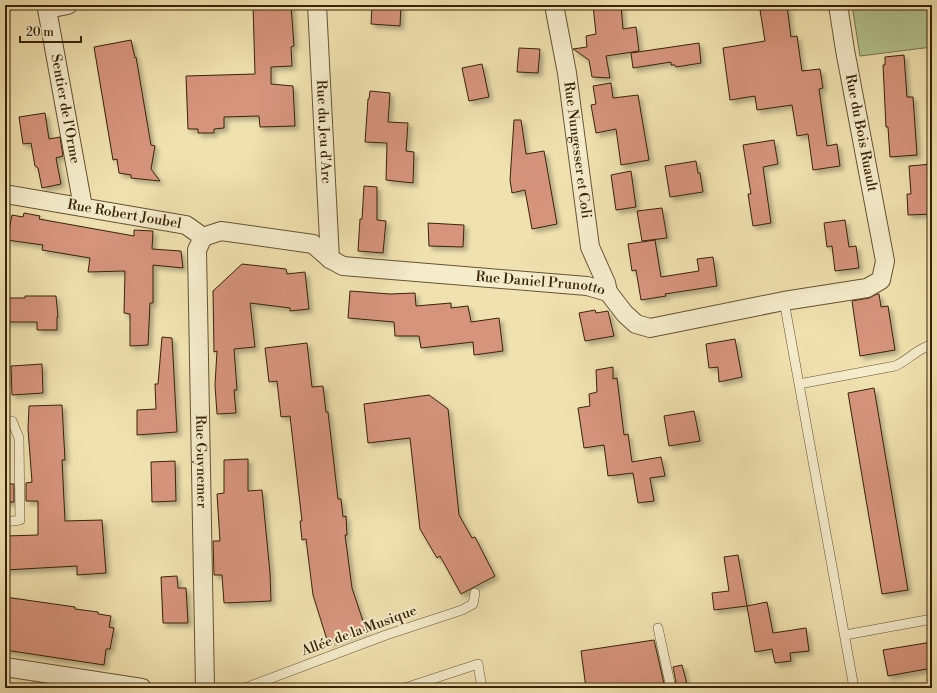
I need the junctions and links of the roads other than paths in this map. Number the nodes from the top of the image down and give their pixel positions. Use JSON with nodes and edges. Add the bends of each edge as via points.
{"nodes":[{"id":1,"x":68,"y":5,"type":"edge"},
{"id":2,"x":317,"y":5,"type":"edge"},
{"id":3,"x":554,"y":5,"type":"edge"},
{"id":4,"x":838,"y":5,"type":"edge"},
{"id":5,"x":5,"y":194,"type":"edge"},
{"id":6,"x":83,"y":207,"type":"junction"},
{"id":7,"x":203,"y":236,"type":"junction"},
{"id":8,"x":330,"y":259,"type":"junction"},
{"id":9,"x":886,"y":262,"type":"joint"},
{"id":10,"x":608,"y":292,"type":"junction"},
{"id":11,"x":784,"y":301,"type":"junction"},
{"id":12,"x":932,"y":345,"type":"edge"},
{"id":13,"x":800,"y":384,"type":"junction"},
{"id":14,"x":12,"y":421,"type":"dead end"},
{"id":15,"x":5,"y":522,"type":"edge"},
{"id":16,"x":475,"y":593,"type":"dead end"},
{"id":17,"x":932,"y":619,"type":"edge"},
{"id":18,"x":658,"y":628,"type":"dead end"},
{"id":19,"x":845,"y":635,"type":"junction"},
{"id":20,"x":5,"y":667,"type":"edge"},
{"id":21,"x":420,"y":686,"type":"edge"},
{"id":22,"x":142,"y":688,"type":"edge"},
{"id":23,"x":204,"y":688,"type":"edge"},
{"id":24,"x":244,"y":688,"type":"edge"},
{"id":25,"x":405,"y":688,"type":"edge"},
{"id":26,"x":482,"y":688,"type":"edge"},
{"id":27,"x":671,"y":688,"type":"edge"},
{"id":28,"x":854,"y":688,"type":"edge"}],
"edges":[{"from":1,"to":6,"type":"street","name":"Sentier de l'Orme","via":[[47,9]]},
{"from":2,"to":8,"type":"street","name":"Rue du Jeu d'Arc"},
{"from":3,"to":10,"type":"street","name":"Rue Nungesser et Coli","via":[[590,247]]},
{"from":4,"to":9,"type":"street","name":"Rue du Bois Ruault"},
{"from":5,"to":6,"type":"street","name":"Rue Robert Joubel"},
{"from":6,"to":7,"type":"street","name":"Rue Robert Joubel","via":[[186,224]]},
{"from":7,"to":8,"type":"street","via":[[221,231],[313,244]]},
{"from":7,"to":23,"type":"street","name":"Rue Guynemer","via":[[197,250]]},
{"from":8,"to":10,"type":"street","name":"Rue Daniel Prunotto","via":[[343,266],[587,286]]},
{"from":9,"to":11,"type":"street","name":"Rue Daniel Prunotto","via":[[881,280],[867,288]]},
{"from":10,"to":11,"type":"street","name":"Rue Daniel Prunotto","via":[[636,324],[650,328]]},
{"from":11,"to":13,"type":"lane"},
{"from":12,"to":13,"type":"lane","via":[[924,346],[895,366]]},
{"from":13,"to":19,"type":"lane"},
{"from":14,"to":15,"type":"lane","via":[[19,438],[20,520]]},
{"from":16,"to":24,"type":"lane","name":"Allée de la Musique","via":[[473,604],[462,610],[386,635]]},
{"from":17,"to":19,"type":"lane"},
{"from":18,"to":27,"type":"lane"},
{"from":19,"to":28,"type":"lane"},
{"from":20,"to":22,"type":"street"},
{"from":21,"to":25,"type":"lane"},
{"from":21,"to":26,"type":"lane","via":[[478,664]]}]}
